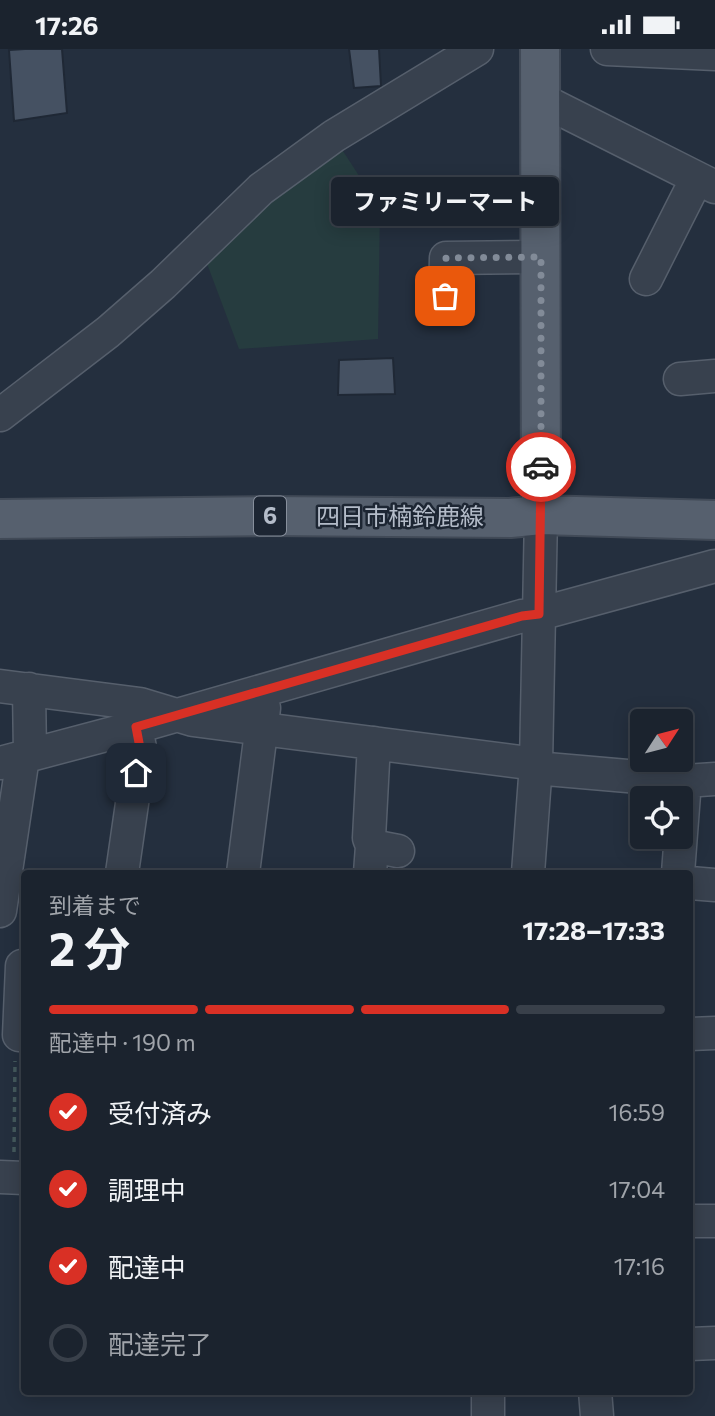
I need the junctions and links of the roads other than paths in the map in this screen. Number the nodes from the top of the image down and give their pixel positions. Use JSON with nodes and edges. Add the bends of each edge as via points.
{"nodes":[{"id":1,"x":477,"y":49,"type":"edge"},
{"id":2,"x":540,"y":49,"type":"edge"},
{"id":3,"x":607,"y":49,"type":"edge"},
{"id":4,"x":715,"y":54,"type":"edge"},
{"id":5,"x":540,"y":99,"type":"junction"},
{"id":6,"x":706,"y":182,"type":"edge"},
{"id":7,"x":541,"y":257,"type":"junction"},
{"id":8,"x":646,"y":279,"type":"dead end"},
{"id":9,"x":445,"y":296,"type":"dead end"},
{"id":10,"x":715,"y":376,"type":"edge"},
{"id":11,"x":680,"y":379,"type":"dead end"},
{"id":12,"x":0,"y":415,"type":"edge"},
{"id":13,"x":541,"y":515,"type":"junction"},
{"id":14,"x":0,"y":519,"type":"edge"},
{"id":15,"x":715,"y":520,"type":"edge"},
{"id":16,"x":715,"y":566,"type":"edge"},
{"id":17,"x":539,"y":614,"type":"junction"},
{"id":18,"x":14,"y":688,"type":"edge"},
{"id":19,"x":266,"y":689,"type":"junction"},
{"id":20,"x":177,"y":716,"type":"junction"},
{"id":21,"x":136,"y":727,"type":"junction"},
{"id":22,"x":261,"y":728,"type":"junction"},
{"id":23,"x":374,"y":743,"type":"junction"},
{"id":24,"x":18,"y":758,"type":"edge"},
{"id":25,"x":535,"y":766,"type":"junction"},
{"id":26,"x":700,"y":780,"type":"edge"},
{"id":27,"x":380,"y":857,"type":"edge"},
{"id":28,"x":122,"y":870,"type":"edge"},
{"id":29,"x":243,"y":870,"type":"edge"},
{"id":30,"x":537,"y":870,"type":"edge"},
{"id":31,"x":679,"y":870,"type":"edge"},
{"id":32,"x":693,"y":883,"type":"edge"},
{"id":33,"x":715,"y":885,"type":"edge"},
{"id":34,"x":0,"y":913,"type":"edge"},
{"id":35,"x":21,"y":917,"type":"edge"},
{"id":36,"x":21,"y":976,"type":"edge"},
{"id":37,"x":715,"y":1033,"type":"edge"},
{"id":38,"x":693,"y":1034,"type":"edge"},
{"id":39,"x":15,"y":1035,"type":"edge"},
{"id":40,"x":693,"y":1221,"type":"edge"},
{"id":41,"x":715,"y":1221,"type":"edge"},
{"id":42,"x":715,"y":1343,"type":"edge"},
{"id":43,"x":693,"y":1344,"type":"edge"},
{"id":44,"x":488,"y":1395,"type":"edge"},
{"id":45,"x":595,"y":1395,"type":"edge"},
{"id":46,"x":488,"y":1416,"type":"edge"},
{"id":47,"x":597,"y":1416,"type":"edge"}],
"edges":[{"from":1,"to":12,"type":"street","via":[[334,136],[261,190],[108,332]]},
{"from":2,"to":5,"type":"main road"},
{"from":3,"to":4,"type":"street"},
{"from":5,"to":6,"type":"street"},
{"from":5,"to":7,"type":"main road"},
{"from":6,"to":8,"type":"street"},
{"from":7,"to":9,"type":"street","via":[[446,258]]},
{"from":7,"to":13,"type":"main road"},
{"from":10,"to":11,"type":"street"},
{"from":13,"to":14,"type":"main road","name":"四日市楠鈴鹿線","number":"6"},
{"from":13,"to":15,"type":"main road","name":"四日市楠鈴鹿線","number":"6"},
{"from":13,"to":17,"type":"street"},
{"from":16,"to":17,"type":"street"},
{"from":17,"to":19,"type":"street"},
{"from":17,"to":25,"type":"street"},
{"from":18,"to":20,"type":"street","via":[[140,704]]},
{"from":18,"to":24,"type":"street"},
{"from":19,"to":20,"type":"street"},
{"from":19,"to":22,"type":"street"},
{"from":20,"to":21,"type":"street"},
{"from":20,"to":22,"type":"street"},
{"from":21,"to":24,"type":"street"},
{"from":21,"to":28,"type":"street","via":[[140,748]]},
{"from":22,"to":23,"type":"street"},
{"from":22,"to":29,"type":"street"},
{"from":23,"to":25,"type":"street"},
{"from":23,"to":27,"type":"street","via":[[369,838]]},
{"from":24,"to":34,"type":"street"},
{"from":25,"to":26,"type":"street"},
{"from":25,"to":30,"type":"street"},
{"from":26,"to":31,"type":"street"},
{"from":32,"to":33,"type":"street"},
{"from":34,"to":35,"type":"street"},
{"from":36,"to":39,"type":"street"},
{"from":37,"to":38,"type":"street"},
{"from":40,"to":41,"type":"street"},
{"from":42,"to":43,"type":"street"},
{"from":44,"to":46,"type":"street"},
{"from":45,"to":47,"type":"street"}]}
